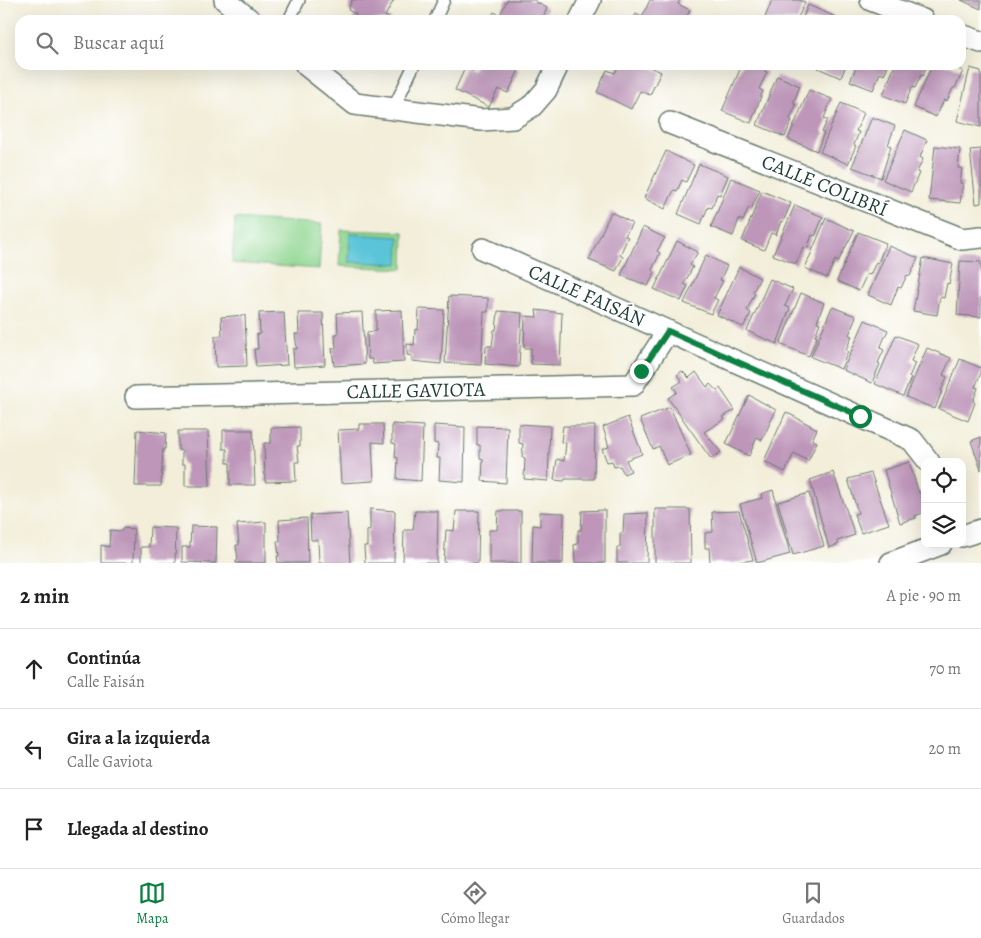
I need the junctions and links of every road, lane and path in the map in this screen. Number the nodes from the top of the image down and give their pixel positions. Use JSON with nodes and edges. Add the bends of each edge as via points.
{"nodes":[{"id":1,"x":225,"y":0,"type":"edge"},
{"id":2,"x":299,"y":0,"type":"edge"},
{"id":3,"x":444,"y":0,"type":"edge"},
{"id":4,"x":590,"y":0,"type":"edge"},
{"id":5,"x":871,"y":0,"type":"edge"},
{"id":6,"x":244,"y":15,"type":"edge"},
{"id":7,"x":292,"y":15,"type":"edge"},
{"id":8,"x":437,"y":15,"type":"edge"},
{"id":9,"x":582,"y":15,"type":"edge"},
{"id":10,"x":909,"y":15,"type":"edge"},
{"id":11,"x":966,"y":37,"type":"edge"},
{"id":12,"x":981,"y":42,"type":"edge"},
{"id":13,"x":312,"y":70,"type":"edge"},
{"id":14,"x":412,"y":70,"type":"edge"},
{"id":15,"x":556,"y":70,"type":"edge"},
{"id":16,"x":393,"y":109,"type":"junction"},
{"id":17,"x":670,"y":123,"type":"dead end"},
{"id":18,"x":981,"y":237,"type":"edge"},
{"id":19,"x":483,"y":249,"type":"dead end"},
{"id":20,"x":668,"y":331,"type":"junction"},
{"id":21,"x":136,"y":397,"type":"dead end"},
{"id":22,"x":926,"y":458,"type":"edge"},
{"id":23,"x":981,"y":530,"type":"edge"},
{"id":24,"x":966,"y":535,"type":"edge"},
{"id":25,"x":930,"y":548,"type":"edge"},
{"id":26,"x":891,"y":563,"type":"edge"}],
"edges":[{"from":1,"to":6,"type":"street"},
{"from":2,"to":7,"type":"lane"},
{"from":3,"to":8,"type":"lane"},
{"from":4,"to":9,"type":"street"},
{"from":5,"to":10,"type":"street"},
{"from":11,"to":12,"type":"street"},
{"from":13,"to":16,"type":"street","via":[[355,104]]},
{"from":14,"to":16,"type":"lane"},
{"from":15,"to":16,"type":"street","via":[[546,90],[532,106],[512,118],[481,120]]},
{"from":17,"to":18,"type":"street","name":"CALLE COLIBRÍ","via":[[962,239]]},
{"from":19,"to":20,"type":"street","name":"CALLE FAISÁN"},
{"from":20,"to":21,"type":"street","name":"CALLE GAVIOTA","via":[[633,384]]},
{"from":20,"to":22,"type":"street","name":"CALLE FAISÁN","via":[[912,440]]},
{"from":23,"to":24,"type":"street"},
{"from":25,"to":26,"type":"street"}]}
